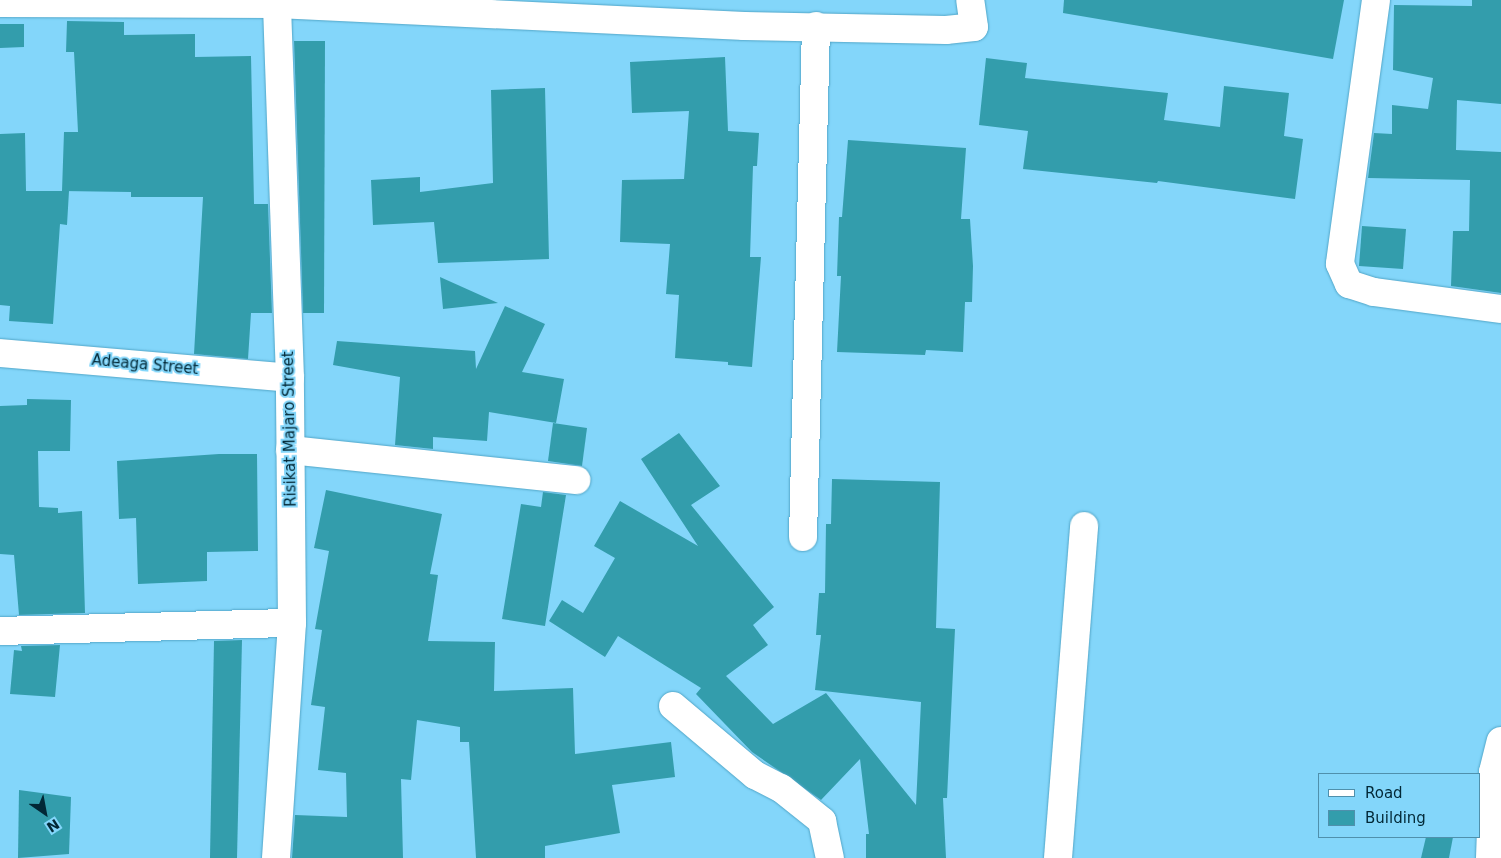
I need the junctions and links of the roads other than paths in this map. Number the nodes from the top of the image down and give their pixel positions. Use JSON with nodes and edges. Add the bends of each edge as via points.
{"nodes":[{"id":1,"x":970,"y":0,"type":"edge"},
{"id":2,"x":1376,"y":0,"type":"edge"},
{"id":3,"x":277,"y":2,"type":"edge"},
{"id":4,"x":0,"y":3,"type":"edge"},
{"id":5,"x":816,"y":26,"type":"junction"},
{"id":6,"x":1501,"y":309,"type":"edge"},
{"id":7,"x":0,"y":353,"type":"edge"},
{"id":8,"x":290,"y":378,"type":"junction"},
{"id":9,"x":290,"y":450,"type":"junction"},
{"id":10,"x":576,"y":480,"type":"dead end"},
{"id":11,"x":1084,"y":526,"type":"dead end"},
{"id":12,"x":804,"y":537,"type":"dead end"},
{"id":13,"x":292,"y":623,"type":"junction"},
{"id":14,"x":0,"y":631,"type":"edge"},
{"id":15,"x":673,"y":706,"type":"dead end"},
{"id":16,"x":1501,"y":741,"type":"edge"},
{"id":17,"x":276,"y":858,"type":"edge"},
{"id":18,"x":830,"y":858,"type":"edge"},
{"id":19,"x":1058,"y":858,"type":"edge"},
{"id":20,"x":1490,"y":858,"type":"edge"}],
"edges":[{"from":1,"to":5,"type":"street","via":[[974,27]]},
{"from":2,"to":6,"type":"street","via":[[1340,264],[1350,284],[1374,292]]},
{"from":3,"to":4,"type":"street"},
{"from":3,"to":5,"type":"street","via":[[734,26]]},
{"from":3,"to":8,"type":"street","name":"Risikat Majaro Street"},
{"from":5,"to":12,"type":"street"},
{"from":7,"to":8,"type":"street","name":"Adeaga Street"},
{"from":8,"to":9,"type":"street","name":"Risikat Majaro Street"},
{"from":9,"to":10,"type":"street"},
{"from":9,"to":13,"type":"street","name":"Risikat Majaro Street"},
{"from":11,"to":19,"type":"street"},
{"from":13,"to":14,"type":"street"},
{"from":13,"to":17,"type":"street","name":"Risikat Majaro Street"},
{"from":15,"to":18,"type":"street","via":[[756,775],[781,788],[822,821]]},
{"from":16,"to":20,"type":"street","via":[[1493,772]]}]}
